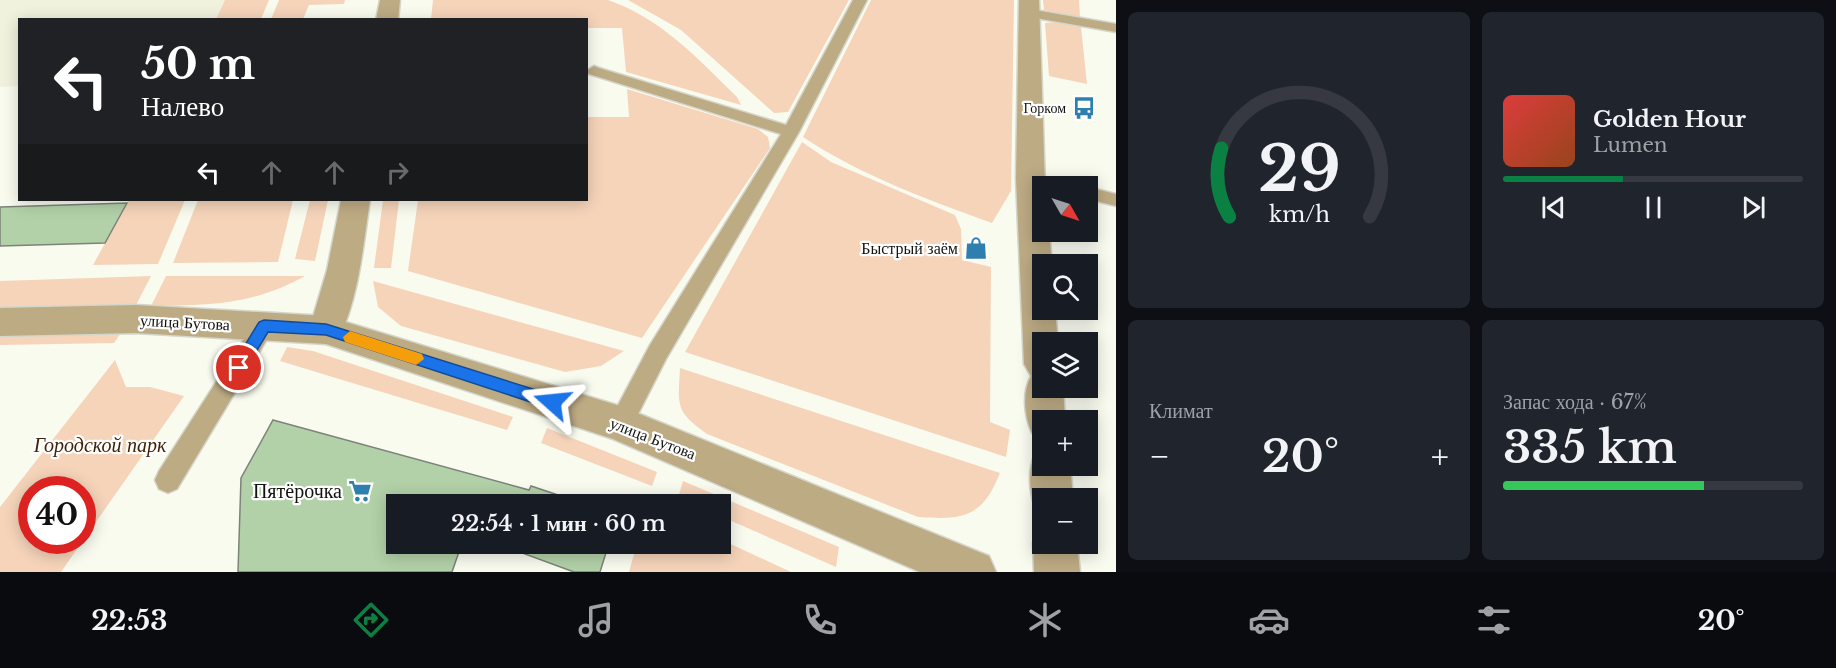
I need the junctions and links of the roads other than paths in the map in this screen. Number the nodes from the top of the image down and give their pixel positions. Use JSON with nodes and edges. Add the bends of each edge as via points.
{"nodes":[{"id":1,"x":390,"y":0,"type":"edge"},
{"id":2,"x":860,"y":0,"type":"edge"},
{"id":3,"x":1029,"y":7,"type":"edge"},
{"id":4,"x":387,"y":18,"type":"edge"},
{"id":5,"x":1116,"y":28,"type":"edge"},
{"id":6,"x":594,"y":71,"type":"dead end"},
{"id":7,"x":791,"y":132,"type":"junction"},
{"id":8,"x":1030,"y":179,"type":"joint"},
{"id":9,"x":1098,"y":196,"type":"edge"},
{"id":10,"x":1116,"y":200,"type":"edge"},
{"id":11,"x":355,"y":201,"type":"edge"},
{"id":12,"x":0,"y":322,"type":"edge"},
{"id":13,"x":264,"y":326,"type":"junction"},
{"id":14,"x":326,"y":330,"type":"junction"},
{"id":15,"x":1040,"y":332,"type":"edge"},
{"id":16,"x":620,"y":424,"type":"junction"},
{"id":17,"x":168,"y":480,"type":"dead end"},
{"id":18,"x":1056,"y":554,"type":"edge"},
{"id":19,"x":973,"y":572,"type":"edge"},
{"id":20,"x":1057,"y":572,"type":"edge"}],
"edges":[{"from":1,"to":4,"type":"street"},
{"from":2,"to":7,"type":"lane"},
{"from":3,"to":5,"type":"lane"},
{"from":3,"to":8,"type":"street"},
{"from":6,"to":7,"type":"lane"},
{"from":7,"to":16,"type":"lane","via":[[658,352]]},
{"from":8,"to":15,"type":"street"},
{"from":9,"to":10,"type":"lane"},
{"from":11,"to":14,"type":"street","via":[[343,270]]},
{"from":12,"to":13,"type":"street","name":"улица Бутова","via":[[136,319]]},
{"from":13,"to":14,"type":"street","name":"улица Бутова"},
{"from":13,"to":17,"type":"lane"},
{"from":14,"to":16,"type":"street","name":"улица Бутова"},
{"from":16,"to":19,"type":"street","name":"улица Бутова"},
{"from":18,"to":20,"type":"street"}]}
